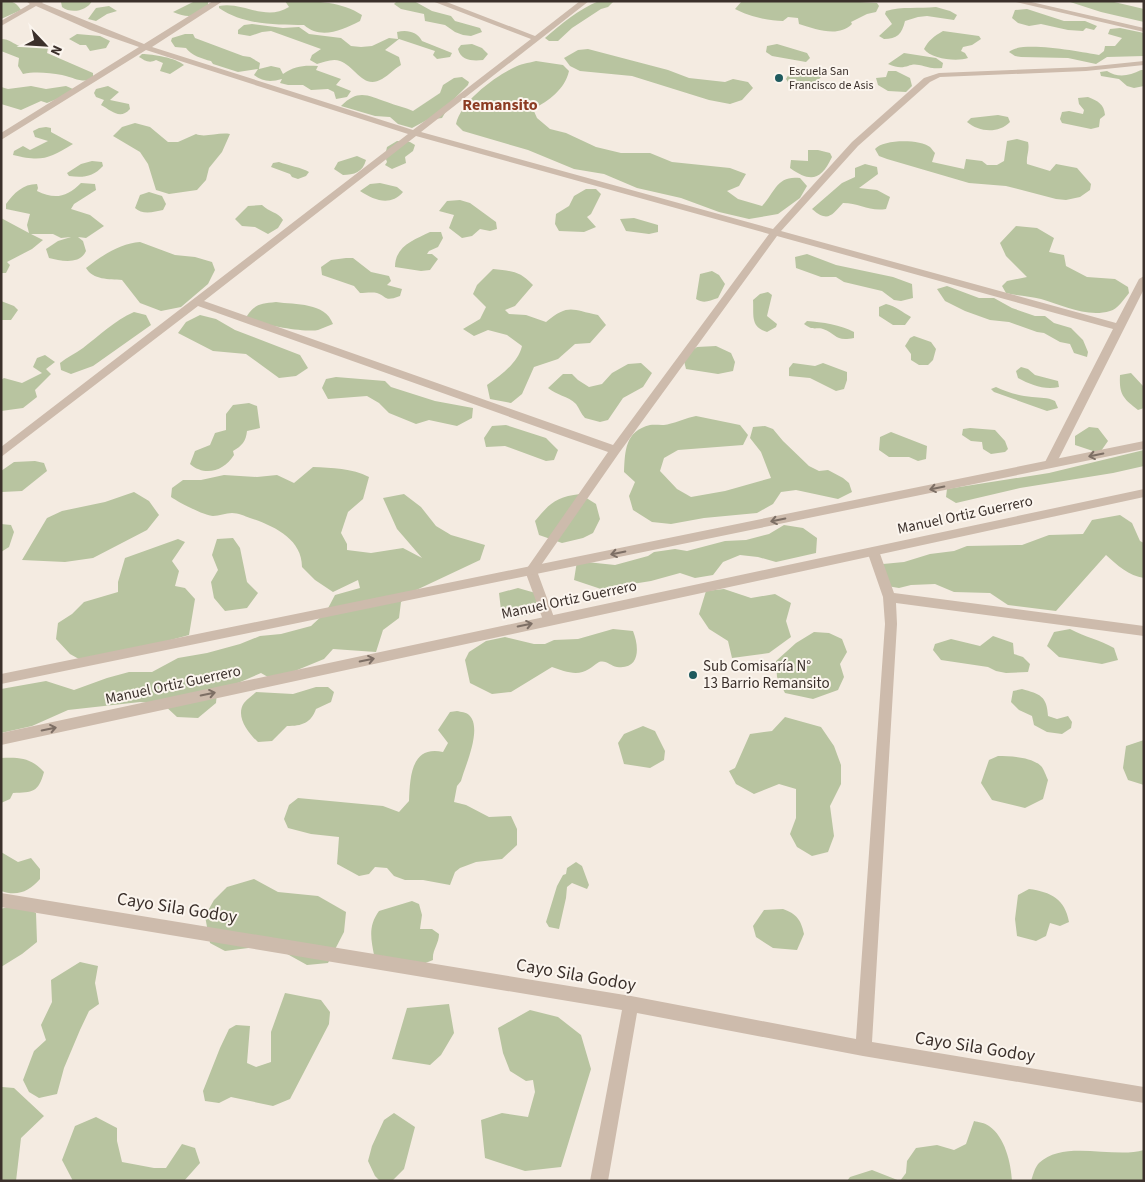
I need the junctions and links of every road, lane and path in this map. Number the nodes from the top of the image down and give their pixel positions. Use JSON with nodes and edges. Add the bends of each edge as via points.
{"nodes":[{"id":1,"x":219,"y":1,"type":"edge"},
{"id":2,"x":436,"y":1,"type":"edge"},
{"id":3,"x":585,"y":1,"type":"edge"},
{"id":4,"x":1016,"y":1,"type":"edge"},
{"id":5,"x":36,"y":2,"type":"edge"},
{"id":6,"x":1,"y":24,"type":"edge"},
{"id":7,"x":1144,"y":30,"type":"edge"},
{"id":8,"x":537,"y":39,"type":"junction"},
{"id":9,"x":145,"y":47,"type":"junction"},
{"id":10,"x":1144,"y":63,"type":"edge"},
{"id":11,"x":416,"y":133,"type":"junction"},
{"id":12,"x":1,"y":137,"type":"edge"},
{"id":13,"x":774,"y":233,"type":"junction"},
{"id":14,"x":1144,"y":279,"type":"edge"},
{"id":15,"x":196,"y":302,"type":"junction"},
{"id":16,"x":1118,"y":327,"type":"junction"},
{"id":17,"x":1144,"y":445,"type":"edge"},
{"id":18,"x":616,"y":450,"type":"junction"},
{"id":19,"x":1,"y":453,"type":"edge"},
{"id":20,"x":1050,"y":464,"type":"junction"},
{"id":21,"x":1144,"y":493,"type":"edge"},
{"id":22,"x":873,"y":551,"type":"junction"},
{"id":23,"x":531,"y":570,"type":"junction"},
{"id":24,"x":889,"y":597,"type":"junction"},
{"id":25,"x":549,"y":620,"type":"junction"},
{"id":26,"x":1144,"y":631,"type":"edge"},
{"id":27,"x":1,"y":679,"type":"edge"},
{"id":28,"x":1,"y":739,"type":"edge"},
{"id":29,"x":1,"y":900,"type":"edge"},
{"id":30,"x":631,"y":1004,"type":"junction"},
{"id":31,"x":863,"y":1048,"type":"junction"},
{"id":32,"x":1144,"y":1095,"type":"edge"},
{"id":33,"x":599,"y":1181,"type":"edge"}],
"edges":[{"from":1,"to":9,"type":"street"},
{"from":2,"to":8,"type":"street"},
{"from":3,"to":8,"type":"street"},
{"from":4,"to":7,"type":"street"},
{"from":5,"to":6,"type":"street"},
{"from":5,"to":9,"type":"street"},
{"from":8,"to":11,"type":"street"},
{"from":9,"to":11,"type":"street"},
{"from":9,"to":12,"type":"street"},
{"from":10,"to":13,"type":"street","via":[[1086,69],[960,72],[927,80],[855,144]]},
{"from":11,"to":13,"type":"street"},
{"from":11,"to":15,"type":"street"},
{"from":13,"to":16,"type":"street"},
{"from":13,"to":18,"type":"street"},
{"from":14,"to":16,"type":"street"},
{"from":15,"to":18,"type":"street"},
{"from":15,"to":19,"type":"street"},
{"from":16,"to":20,"type":"street"},
{"from":17,"to":20,"type":"street","one_way":true},
{"from":18,"to":23,"type":"street"},
{"from":20,"to":23,"type":"street","one_way":true},
{"from":21,"to":22,"type":"street","name":"Manuel Ortiz Guerrero"},
{"from":22,"to":24,"type":"street"},
{"from":22,"to":25,"type":"street","name":"Manuel Ortiz Guerrero"},
{"from":23,"to":25,"type":"street"},
{"from":23,"to":27,"type":"street"},
{"from":24,"to":26,"type":"street"},
{"from":24,"to":31,"type":"street","via":[[890,624]]},
{"from":28,"to":25,"type":"street","name":"Manuel Ortiz Guerrero","one_way":true},
{"from":29,"to":30,"type":"street","name":"Cayo Sila Godoy"},
{"from":30,"to":31,"type":"street","name":"Cayo Sila Godoy"},
{"from":30,"to":33,"type":"street"},
{"from":31,"to":32,"type":"street","name":"Cayo Sila Godoy"}]}
